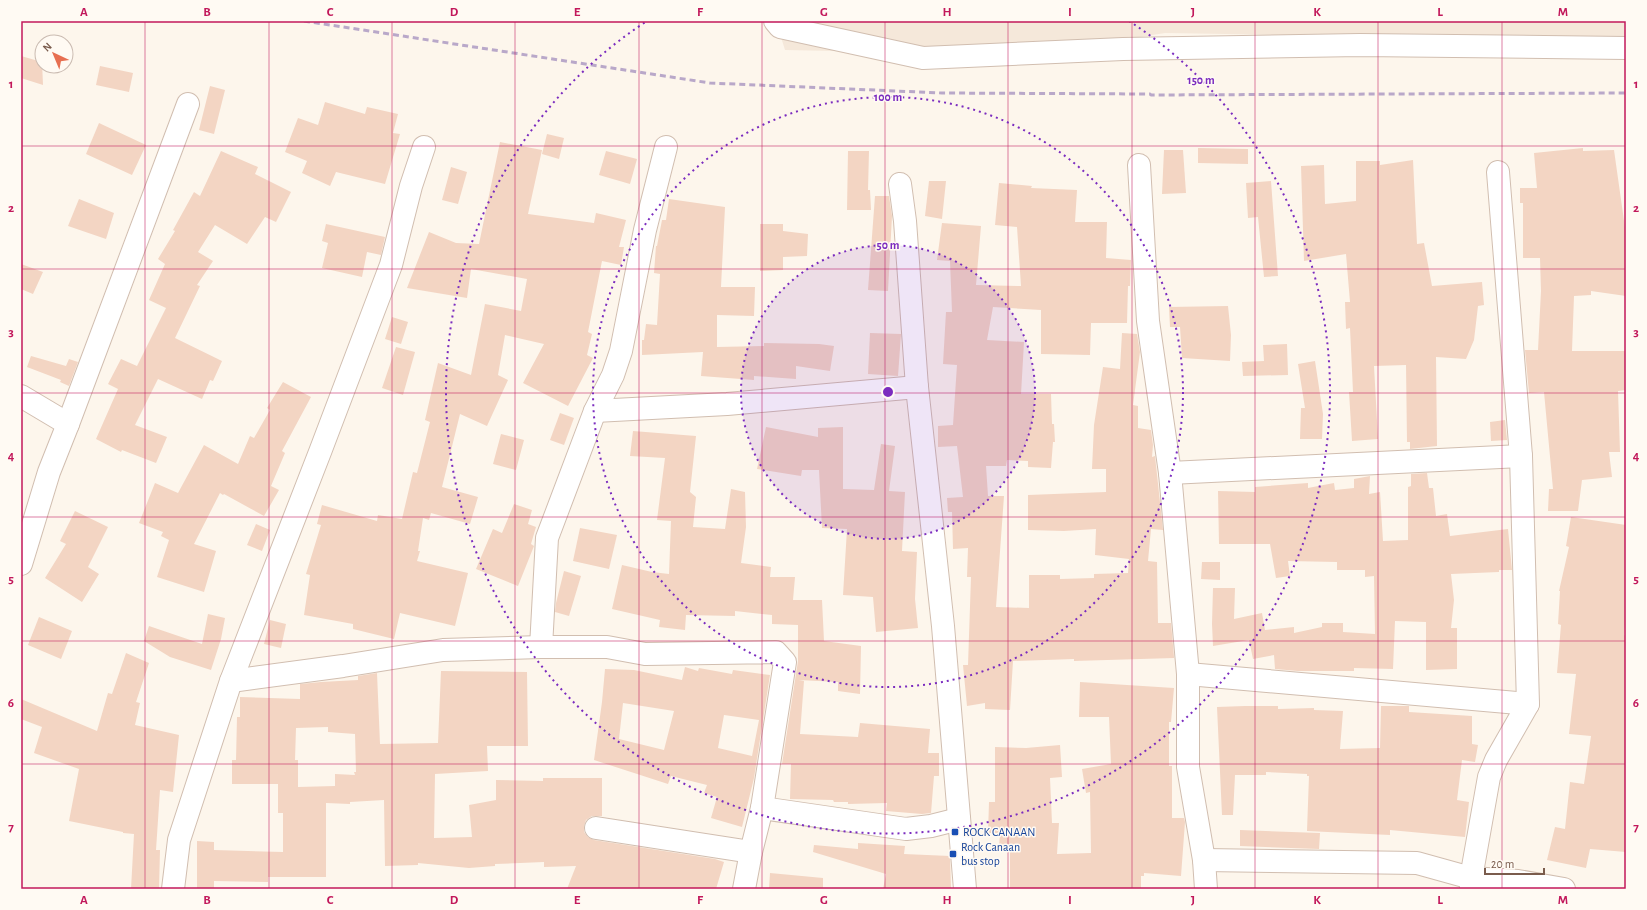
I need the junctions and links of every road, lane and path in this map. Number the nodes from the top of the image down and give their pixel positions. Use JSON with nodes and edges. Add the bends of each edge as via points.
{"nodes":[{"id":1,"x":775,"y":21,"type":"edge"},
{"id":2,"x":1626,"y":48,"type":"edge"},
{"id":3,"x":188,"y":104,"type":"dead end"},
{"id":4,"x":424,"y":146,"type":"dead end"},
{"id":5,"x":666,"y":147,"type":"dead end"},
{"id":6,"x":1139,"y":165,"type":"dead end"},
{"id":7,"x":1498,"y":172,"type":"dead end"},
{"id":8,"x":900,"y":184,"type":"dead end"},
{"id":9,"x":917,"y":387,"type":"junction"},
{"id":10,"x":21,"y":396,"type":"edge"},
{"id":11,"x":595,"y":412,"type":"junction"},
{"id":12,"x":68,"y":424,"type":"junction"},
{"id":13,"x":1521,"y":456,"type":"junction"},
{"id":14,"x":1170,"y":473,"type":"junction"},
{"id":15,"x":21,"y":564,"type":"edge"},
{"id":16,"x":541,"y":647,"type":"junction"},
{"id":17,"x":1188,"y":674,"type":"junction"},
{"id":18,"x":231,"y":680,"type":"junction"},
{"id":19,"x":1528,"y":704,"type":"junction"},
{"id":20,"x":762,"y":808,"type":"junction"},
{"id":21,"x":959,"y":819,"type":"junction"},
{"id":22,"x":596,"y":828,"type":"dead end"},
{"id":23,"x":751,"y":852,"type":"junction"},
{"id":24,"x":1204,"y":860,"type":"junction"},
{"id":25,"x":1471,"y":884,"type":"edge"},
{"id":26,"x":173,"y":889,"type":"edge"},
{"id":27,"x":744,"y":889,"type":"edge"},
{"id":28,"x":965,"y":889,"type":"edge"},
{"id":29,"x":1206,"y":889,"type":"edge"},
{"id":30,"x":1564,"y":889,"type":"edge"}],
"edges":[{"from":1,"to":2,"type":"street","via":[[780,27],[923,58],[1123,49],[1360,45]]},
{"from":3,"to":12,"type":"street"},
{"from":4,"to":18,"type":"street","via":[[391,265]]},
{"from":5,"to":11,"type":"street","via":[[645,230],[621,351],[613,375]]},
{"from":6,"to":14,"type":"street","via":[[1148,321]]},
{"from":7,"to":13,"type":"street"},
{"from":8,"to":9,"type":"street"},
{"from":9,"to":11,"type":"street","via":[[727,404]]},
{"from":9,"to":21,"type":"street","via":[[943,626]]},
{"from":10,"to":12,"type":"street"},
{"from":11,"to":16,"type":"street","via":[[547,538]]},
{"from":12,"to":15,"type":"street","via":[[48,472]]},
{"from":13,"to":14,"type":"street"},
{"from":13,"to":19,"type":"street"},
{"from":14,"to":17,"type":"street"},
{"from":16,"to":18,"type":"street","via":[[443,650]]},
{"from":16,"to":20,"type":"street","via":[[607,647],[645,654],[776,652],[785,662]]},
{"from":17,"to":19,"type":"street"},
{"from":17,"to":24,"type":"street","via":[[1188,767]]},
{"from":18,"to":26,"type":"street","via":[[179,840]]},
{"from":19,"to":25,"type":"street","via":[[1489,777]]},
{"from":20,"to":21,"type":"street","via":[[906,828],[931,826]]},
{"from":20,"to":23,"type":"street"},
{"from":21,"to":28,"type":"street"},
{"from":22,"to":23,"type":"street"},
{"from":23,"to":27,"type":"street"},
{"from":24,"to":25,"type":"street","via":[[1417,863]]},
{"from":24,"to":29,"type":"street"},
{"from":25,"to":30,"type":"street","via":[[1518,881]]}]}
